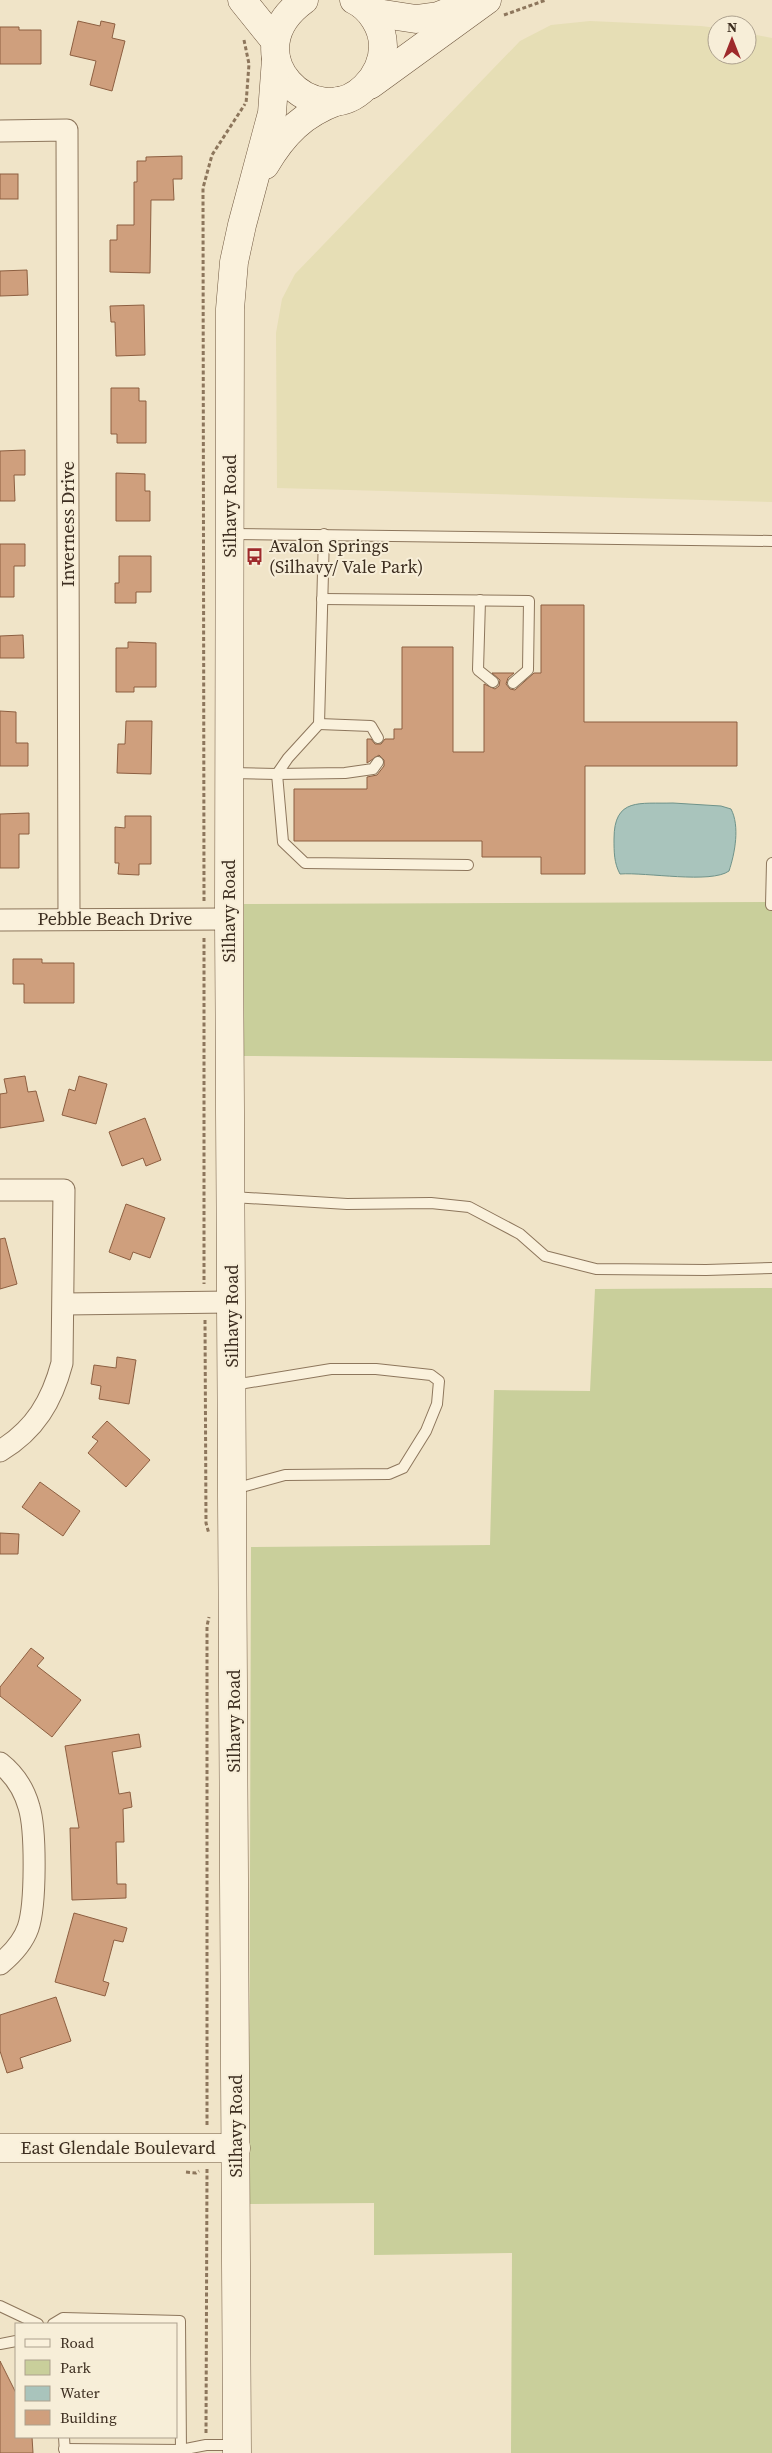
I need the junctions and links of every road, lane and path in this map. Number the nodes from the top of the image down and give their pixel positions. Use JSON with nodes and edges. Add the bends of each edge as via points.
{"nodes":[{"id":1,"x":242,"y":0,"type":"edge"},
{"id":2,"x":479,"y":0,"type":"edge"},
{"id":3,"x":487,"y":0,"type":"edge"},
{"id":4,"x":300,"y":1,"type":"edge"},
{"id":5,"x":359,"y":3,"type":"edge"},
{"id":6,"x":275,"y":50,"type":"junction"},
{"id":7,"x":352,"y":95,"type":"junction"},
{"id":8,"x":245,"y":104,"type":"dead end"},
{"id":9,"x":0,"y":131,"type":"edge"},
{"id":10,"x":255,"y":181,"type":"junction"},
{"id":11,"x":230,"y":534,"type":"junction"},
{"id":12,"x":324,"y":534,"type":"junction"},
{"id":13,"x":772,"y":541,"type":"edge"},
{"id":14,"x":322,"y":599,"type":"junction"},
{"id":15,"x":480,"y":600,"type":"junction"},
{"id":16,"x":493,"y":682,"type":"dead end"},
{"id":17,"x":513,"y":682,"type":"dead end"},
{"id":18,"x":319,"y":724,"type":"junction"},
{"id":19,"x":378,"y":738,"type":"dead end"},
{"id":20,"x":378,"y":762,"type":"dead end"},
{"id":21,"x":230,"y":773,"type":"junction"},
{"id":22,"x":277,"y":774,"type":"junction"},
{"id":23,"x":772,"y":863,"type":"edge"},
{"id":24,"x":468,"y":865,"type":"dead end"},
{"id":25,"x":771,"y":904,"type":"edge"},
{"id":26,"x":69,"y":919,"type":"junction"},
{"id":27,"x":216,"y":919,"type":"junction"},
{"id":28,"x":0,"y":920,"type":"edge"},
{"id":29,"x":0,"y":1190,"type":"edge"},
{"id":30,"x":231,"y":1197,"type":"junction"},
{"id":31,"x":772,"y":1268,"type":"edge"},
{"id":32,"x":204,"y":1302,"type":"junction"},
{"id":33,"x":231,"y":1302,"type":"junction"},
{"id":34,"x":64,"y":1304,"type":"junction"},
{"id":35,"x":232,"y":1386,"type":"junction"},
{"id":36,"x":0,"y":1451,"type":"edge"},
{"id":37,"x":233,"y":1490,"type":"junction"},
{"id":38,"x":211,"y":1542,"type":"dead end"},
{"id":39,"x":210,"y":1612,"type":"dead end"},
{"id":40,"x":0,"y":1763,"type":"edge"},
{"id":41,"x":0,"y":1964,"type":"edge"},
{"id":42,"x":0,"y":2148,"type":"edge"},
{"id":43,"x":207,"y":2148,"type":"junction"},
{"id":44,"x":236,"y":2148,"type":"junction"},
{"id":45,"x":0,"y":2306,"type":"edge"},
{"id":46,"x":63,"y":2321,"type":"edge"},
{"id":47,"x":36,"y":2323,"type":"edge"},
{"id":48,"x":15,"y":2341,"type":"edge"},
{"id":49,"x":0,"y":2344,"type":"edge"},
{"id":50,"x":64,"y":2438,"type":"edge"},
{"id":51,"x":206,"y":2445,"type":"junction"},
{"id":52,"x":238,"y":2449,"type":"edge"},
{"id":53,"x":64,"y":2451,"type":"edge"},
{"id":54,"x":181,"y":2451,"type":"edge"}],
"edges":[{"from":1,"to":6,"type":"street"},
{"from":2,"to":5,"type":"street","via":[[438,16],[416,19]]},
{"from":3,"to":7,"type":"street"},
{"from":4,"to":6,"type":"street","name":"Silhavy Road","via":[[280,24]]},
{"from":5,"to":7,"type":"street","via":[[379,28],[383,45],[381,63],[373,79]]},
{"from":6,"to":7,"type":"street","via":[[282,75],[294,89],[309,98],[327,101]]},
{"from":6,"to":10,"type":"street","name":"Silhavy Road","via":[[272,113]]},
{"from":7,"to":10,"type":"street","name":"Silhavy Road","via":[[309,114],[294,127],[275,148]]},
{"from":8,"to":27,"type":"path","via":[[212,155],[203,188]]},
{"from":9,"to":26,"type":"street","name":"Inverness Drive","via":[[67,130]]},
{"from":10,"to":11,"type":"street","name":"Silhavy Road","via":[[234,262],[230,309]]},
{"from":11,"to":12,"type":"lane"},
{"from":11,"to":21,"type":"street","name":"Silhavy Road"},
{"from":12,"to":13,"type":"lane"},
{"from":12,"to":14,"type":"lane"},
{"from":14,"to":15,"type":"lane"},
{"from":14,"to":18,"type":"lane"},
{"from":15,"to":16,"type":"lane","via":[[478,670]]},
{"from":15,"to":17,"type":"lane","via":[[529,601],[528,670]]},
{"from":18,"to":19,"type":"lane","via":[[371,726]]},
{"from":18,"to":22,"type":"lane"},
{"from":20,"to":22,"type":"lane","via":[[373,768],[345,773]]},
{"from":21,"to":22,"type":"lane"},
{"from":21,"to":27,"type":"street","name":"Silhavy Road"},
{"from":22,"to":24,"type":"lane","via":[[283,842],[305,863]]},
{"from":23,"to":25,"type":"lane"},
{"from":26,"to":27,"type":"street","name":"Pebble Beach Drive"},
{"from":26,"to":28,"type":"street","name":"Pebble Beach Drive"},
{"from":27,"to":30,"type":"street","name":"Silhavy Road"},
{"from":27,"to":32,"type":"path"},
{"from":29,"to":34,"type":"street","via":[[64,1190]]},
{"from":30,"to":31,"type":"lane","via":[[469,1207],[520,1234],[545,1256],[596,1269]]},
{"from":30,"to":33,"type":"street","name":"Silhavy Road"},
{"from":32,"to":33,"type":"street"},
{"from":32,"to":34,"type":"street"},
{"from":32,"to":38,"type":"path","via":[[206,1523]]},
{"from":33,"to":35,"type":"street","name":"Silhavy Road"},
{"from":34,"to":36,"type":"street","via":[[62,1362],[57,1384],[33,1426]]},
{"from":35,"to":37,"type":"street","name":"Silhavy Road"},
{"from":35,"to":37,"type":"lane","via":[[331,1370],[376,1369],[431,1375],[439,1381],[437,1404],[426,1431],[402,1468],[389,1474],[285,1475]]},
{"from":37,"to":44,"type":"street","name":"Silhavy Road"},
{"from":39,"to":43,"type":"path","via":[[207,1626]]},
{"from":40,"to":41,"type":"street","via":[[21,1787],[29,1807],[32,1830],[27,1930]]},
{"from":42,"to":43,"type":"street","name":"East Glendale Boulevard"},
{"from":43,"to":44,"type":"street","name":"East Glendale Boulevard"},
{"from":43,"to":51,"type":"path"},
{"from":44,"to":52,"type":"street","name":"Silhavy Road"},
{"from":45,"to":47,"type":"lane"},
{"from":46,"to":54,"type":"lane","via":[[180,2321]]},
{"from":48,"to":49,"type":"lane"},
{"from":50,"to":53,"type":"lane"},
{"from":51,"to":52,"type":"lane"},
{"from":51,"to":54,"type":"lane"},
{"from":53,"to":54,"type":"lane"}]}
